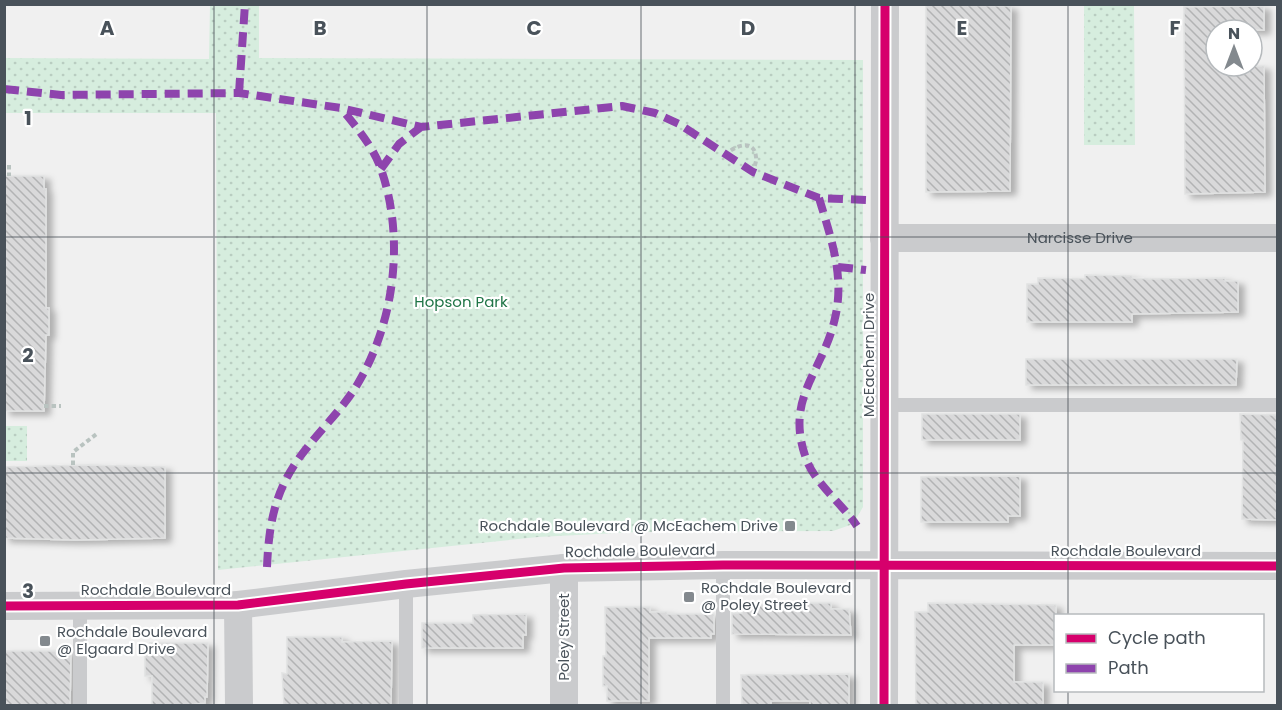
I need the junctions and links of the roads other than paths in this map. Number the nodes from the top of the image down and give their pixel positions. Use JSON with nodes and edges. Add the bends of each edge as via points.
{"nodes":[{"id":1,"x":885,"y":4,"type":"edge"},
{"id":2,"x":884,"y":238,"type":"junction"},
{"id":3,"x":1278,"y":238,"type":"edge"},
{"id":4,"x":884,"y":405,"type":"junction"},
{"id":5,"x":1278,"y":405,"type":"edge"},
{"id":6,"x":723,"y":565,"type":"junction"},
{"id":7,"x":885,"y":565,"type":"junction"},
{"id":8,"x":1278,"y":566,"type":"edge"},
{"id":9,"x":564,"y":568,"type":"junction"},
{"id":10,"x":406,"y":584,"type":"junction"},
{"id":11,"x":238,"y":605,"type":"junction"},
{"id":12,"x":4,"y":606,"type":"edge"},
{"id":13,"x":80,"y":606,"type":"junction"},
{"id":14,"x":80,"y":705,"type":"edge"},
{"id":15,"x":238,"y":705,"type":"edge"},
{"id":16,"x":406,"y":705,"type":"edge"},
{"id":17,"x":564,"y":705,"type":"edge"},
{"id":18,"x":723,"y":705,"type":"edge"},
{"id":19,"x":884,"y":705,"type":"edge"}],
"edges":[{"from":1,"to":2,"type":"street","name":"McEachern Drive"},
{"from":2,"to":3,"type":"street","name":"Narcisse Drive"},
{"from":2,"to":4,"type":"street","name":"McEachern Drive"},
{"from":4,"to":5,"type":"lane"},
{"from":4,"to":7,"type":"street","name":"McEachern Drive"},
{"from":6,"to":7,"type":"street","name":"Rochdale Boulevard"},
{"from":6,"to":9,"type":"street","name":"Rochdale Boulevard"},
{"from":6,"to":18,"type":"lane"},
{"from":7,"to":8,"type":"street","name":"Rochdale Boulevard"},
{"from":7,"to":19,"type":"street","name":"McEachern Drive"},
{"from":9,"to":10,"type":"street","name":"Rochdale Boulevard"},
{"from":9,"to":17,"type":"street","name":"Poley Street"},
{"from":10,"to":11,"type":"street","name":"Rochdale Boulevard"},
{"from":10,"to":16,"type":"lane"},
{"from":11,"to":13,"type":"street","name":"Rochdale Boulevard"},
{"from":11,"to":15,"type":"street"},
{"from":12,"to":13,"type":"street","name":"Rochdale Boulevard"},
{"from":13,"to":14,"type":"lane"}]}
